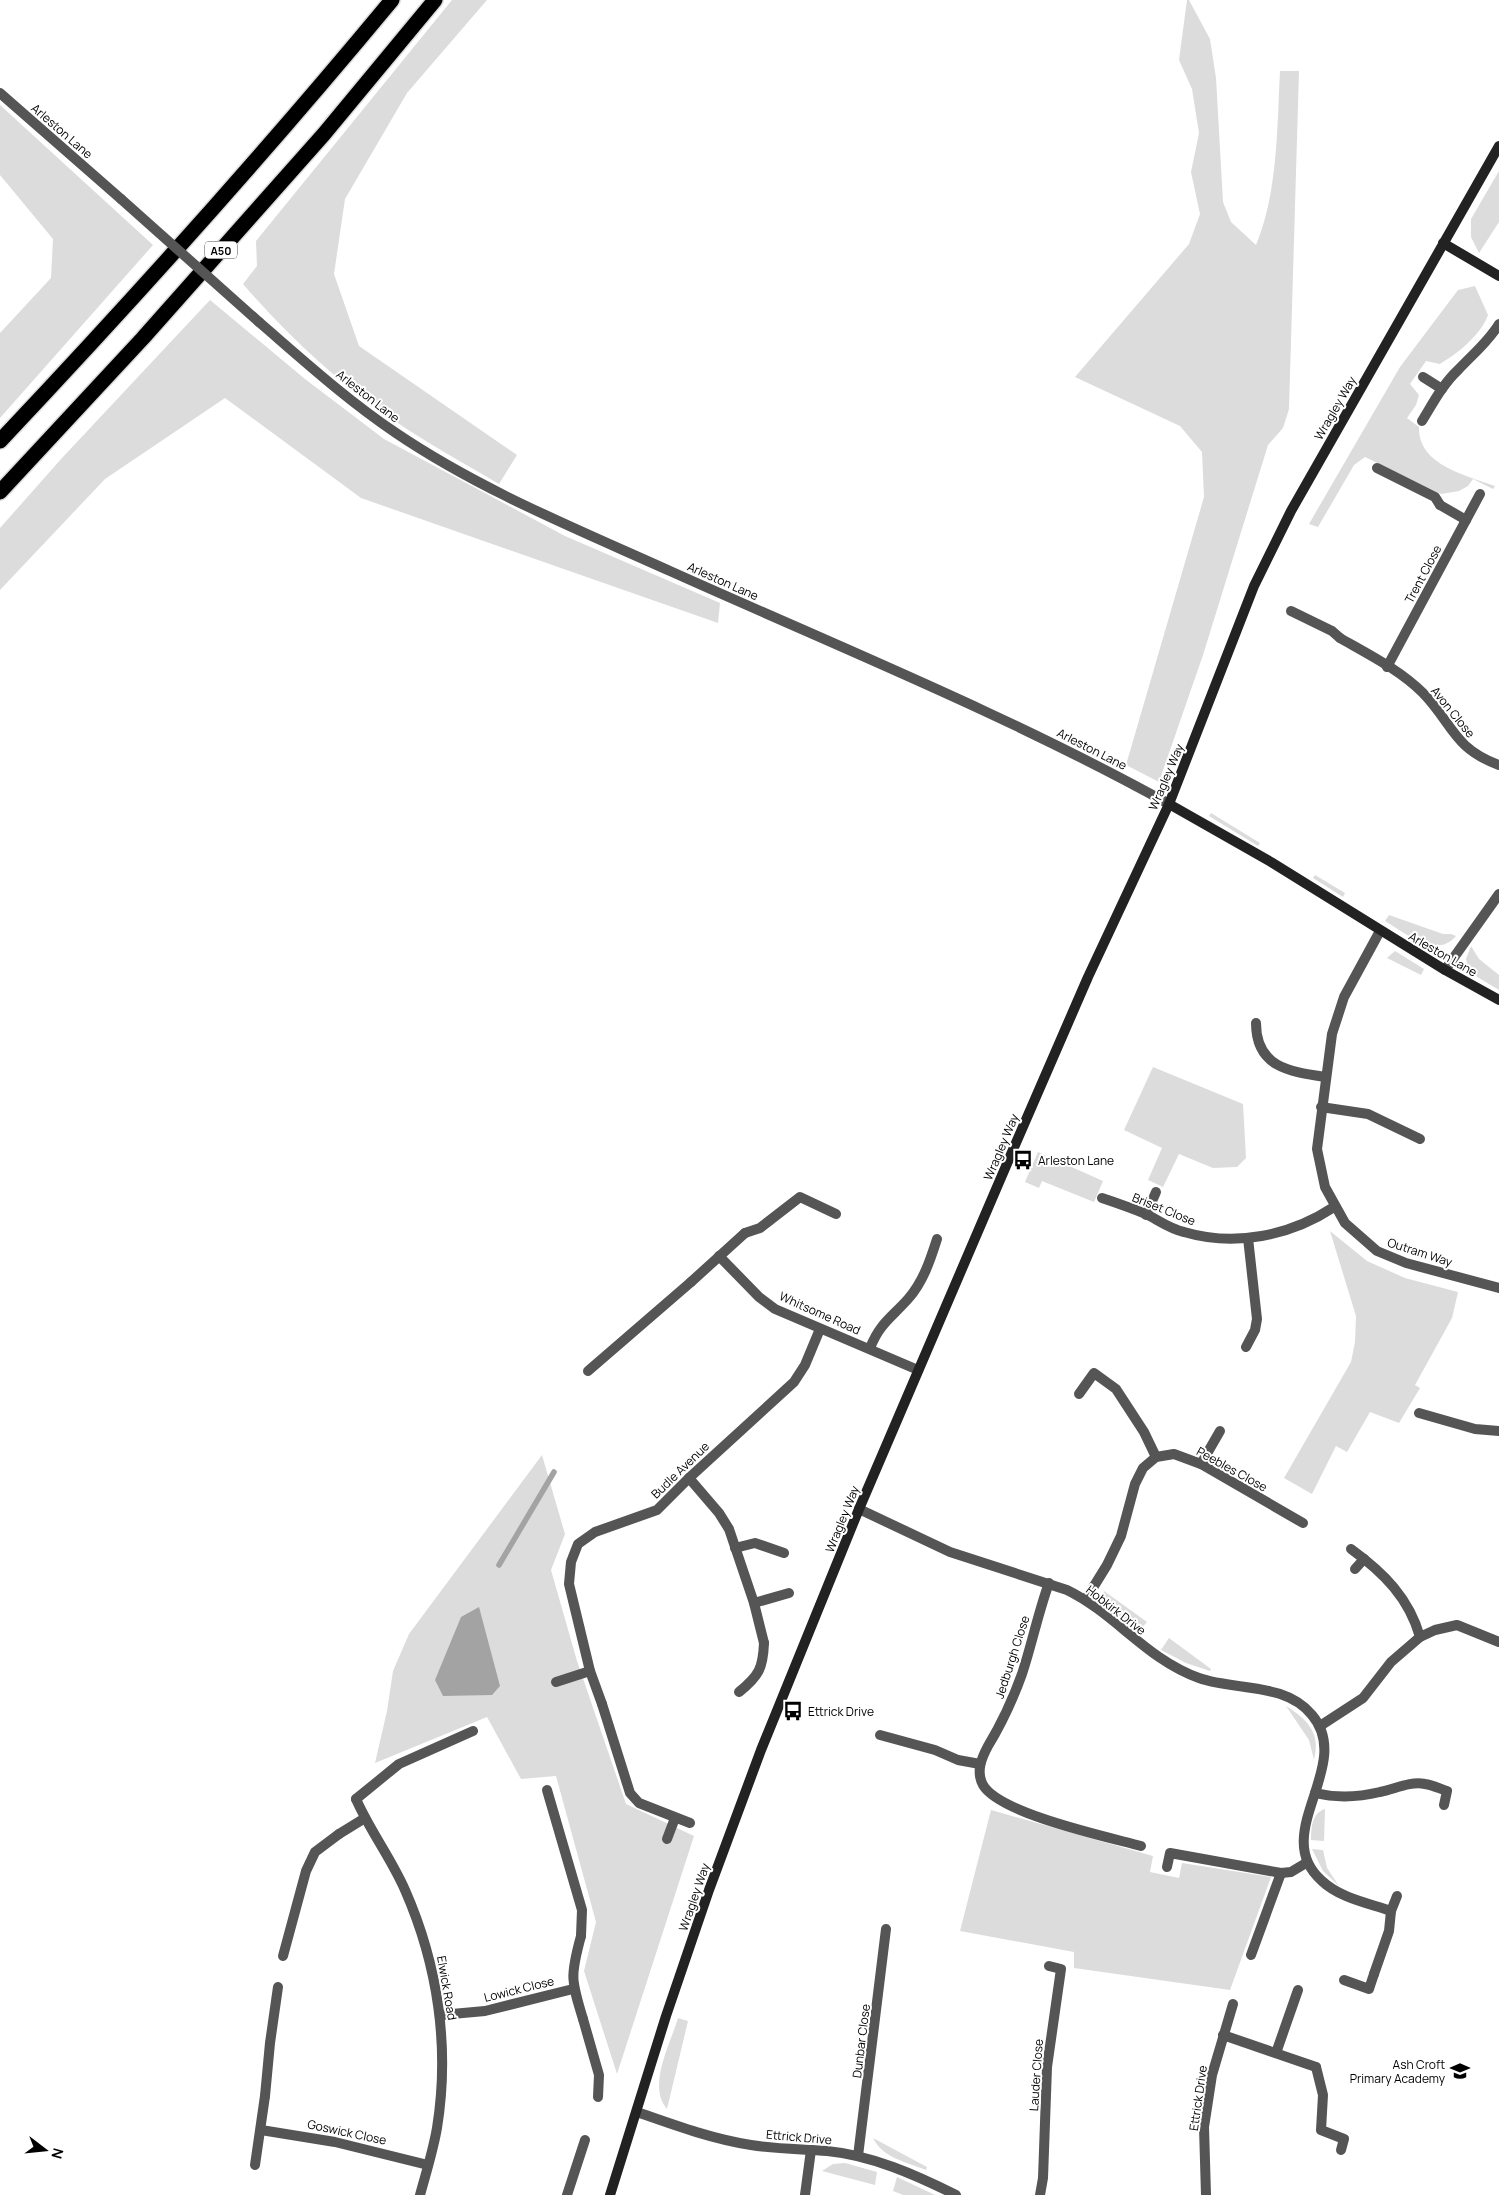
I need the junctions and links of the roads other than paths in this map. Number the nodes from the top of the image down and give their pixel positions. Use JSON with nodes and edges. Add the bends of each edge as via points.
{"nodes":[{"id":1,"x":392,"y":0,"type":"edge"},
{"id":2,"x":435,"y":0,"type":"edge"},
{"id":3,"x":0,"y":93,"type":"edge"},
{"id":4,"x":1499,"y":146,"type":"edge"},
{"id":5,"x":1444,"y":243,"type":"junction"},
{"id":6,"x":1499,"y":276,"type":"edge"},
{"id":7,"x":1499,"y":324,"type":"edge"},
{"id":8,"x":1423,"y":376,"type":"dead end"},
{"id":9,"x":1442,"y":389,"type":"junction"},
{"id":10,"x":1422,"y":421,"type":"dead end"},
{"id":11,"x":0,"y":441,"type":"edge"},
{"id":12,"x":1377,"y":468,"type":"dead end"},
{"id":13,"x":0,"y":492,"type":"edge"},
{"id":14,"x":1480,"y":494,"type":"dead end"},
{"id":15,"x":1466,"y":520,"type":"junction"},
{"id":16,"x":1291,"y":611,"type":"dead end"},
{"id":17,"x":1387,"y":666,"type":"junction"},
{"id":18,"x":1499,"y":765,"type":"edge"},
{"id":19,"x":1169,"y":804,"type":"junction"},
{"id":20,"x":1499,"y":894,"type":"edge"},
{"id":21,"x":1380,"y":931,"type":"junction"},
{"id":22,"x":1445,"y":970,"type":"junction"},
{"id":23,"x":1499,"y":1000,"type":"edge"},
{"id":24,"x":1256,"y":1023,"type":"dead end"},
{"id":25,"x":1326,"y":1077,"type":"junction"},
{"id":26,"x":1321,"y":1107,"type":"junction"},
{"id":27,"x":1420,"y":1139,"type":"dead end"},
{"id":28,"x":1156,"y":1192,"type":"dead end"},
{"id":29,"x":1102,"y":1198,"type":"dead end"},
{"id":30,"x":1334,"y":1207,"type":"junction"},
{"id":31,"x":836,"y":1214,"type":"dead end"},
{"id":32,"x":1146,"y":1214,"type":"junction"},
{"id":33,"x":1248,"y":1238,"type":"junction"},
{"id":34,"x":937,"y":1239,"type":"dead end"},
{"id":35,"x":719,"y":1256,"type":"junction"},
{"id":36,"x":1499,"y":1288,"type":"edge"},
{"id":37,"x":820,"y":1329,"type":"junction"},
{"id":38,"x":1246,"y":1347,"type":"dead end"},
{"id":39,"x":870,"y":1348,"type":"junction"},
{"id":40,"x":918,"y":1370,"type":"junction"},
{"id":41,"x":588,"y":1371,"type":"dead end"},
{"id":42,"x":1079,"y":1394,"type":"dead end"},
{"id":43,"x":1419,"y":1413,"type":"dead end"},
{"id":44,"x":1220,"y":1431,"type":"dead end"},
{"id":45,"x":1499,"y":1431,"type":"edge"},
{"id":46,"x":1156,"y":1457,"type":"junction"},
{"id":47,"x":1202,"y":1464,"type":"junction"},
{"id":48,"x":688,"y":1478,"type":"junction"},
{"id":49,"x":859,"y":1509,"type":"junction"},
{"id":50,"x":1303,"y":1523,"type":"dead end"},
{"id":51,"x":735,"y":1548,"type":"junction"},
{"id":52,"x":1351,"y":1549,"type":"dead end"},
{"id":53,"x":784,"y":1554,"type":"dead end"},
{"id":54,"x":1364,"y":1559,"type":"junction"},
{"id":55,"x":1355,"y":1569,"type":"dead end"},
{"id":56,"x":1049,"y":1583,"type":"junction"},
{"id":57,"x":789,"y":1592,"type":"dead end"},
{"id":58,"x":1086,"y":1599,"type":"junction"},
{"id":59,"x":754,"y":1602,"type":"junction"},
{"id":60,"x":1420,"y":1637,"type":"junction"},
{"id":61,"x":1499,"y":1642,"type":"edge"},
{"id":62,"x":590,"y":1672,"type":"junction"},
{"id":63,"x":556,"y":1682,"type":"dead end"},
{"id":64,"x":739,"y":1692,"type":"dead end"},
{"id":65,"x":1320,"y":1726,"type":"junction"},
{"id":66,"x":473,"y":1731,"type":"dead end"},
{"id":67,"x":880,"y":1735,"type":"dead end"},
{"id":68,"x":980,"y":1764,"type":"junction"},
{"id":69,"x":547,"y":1790,"type":"dead end"},
{"id":70,"x":1315,"y":1793,"type":"junction"},
{"id":71,"x":1444,"y":1805,"type":"dead end"},
{"id":72,"x":365,"y":1818,"type":"junction"},
{"id":73,"x":675,"y":1818,"type":"junction"},
{"id":74,"x":690,"y":1823,"type":"dead end"},
{"id":75,"x":667,"y":1839,"type":"dead end"},
{"id":76,"x":1141,"y":1846,"type":"dead end"},
{"id":77,"x":1306,"y":1862,"type":"junction"},
{"id":78,"x":1167,"y":1867,"type":"dead end"},
{"id":79,"x":1281,"y":1873,"type":"junction"},
{"id":80,"x":1397,"y":1896,"type":"dead end"},
{"id":81,"x":1391,"y":1911,"type":"junction"},
{"id":82,"x":886,"y":1929,"type":"dead end"},
{"id":83,"x":1251,"y":1955,"type":"dead end"},
{"id":84,"x":283,"y":1956,"type":"dead end"},
{"id":85,"x":1048,"y":1966,"type":"dead end"},
{"id":86,"x":1344,"y":1980,"type":"dead end"},
{"id":87,"x":278,"y":1986,"type":"dead end"},
{"id":88,"x":573,"y":1989,"type":"junction"},
{"id":89,"x":1298,"y":1990,"type":"dead end"},
{"id":90,"x":1233,"y":2004,"type":"dead end"},
{"id":91,"x":441,"y":2015,"type":"junction"},
{"id":92,"x":1223,"y":2035,"type":"junction"},
{"id":93,"x":1276,"y":2053,"type":"junction"},
{"id":94,"x":598,"y":2096,"type":"dead end"},
{"id":95,"x":637,"y":2112,"type":"junction"},
{"id":96,"x":261,"y":2130,"type":"junction"},
{"id":97,"x":585,"y":2140,"type":"dead end"},
{"id":98,"x":811,"y":2150,"type":"junction"},
{"id":99,"x":1341,"y":2150,"type":"dead end"},
{"id":100,"x":858,"y":2156,"type":"junction"},
{"id":101,"x":428,"y":2165,"type":"junction"},
{"id":102,"x":255,"y":2166,"type":"dead end"},
{"id":103,"x":420,"y":2195,"type":"edge"},
{"id":104,"x":567,"y":2195,"type":"edge"},
{"id":105,"x":610,"y":2195,"type":"edge"},
{"id":106,"x":805,"y":2195,"type":"edge"},
{"id":107,"x":956,"y":2195,"type":"edge"},
{"id":108,"x":1040,"y":2195,"type":"edge"},
{"id":109,"x":1206,"y":2195,"type":"edge"}],
"edges":[{"from":1,"to":11,"type":"highway","number":"A50","via":[[298,113],[118,316]]},
{"from":2,"to":13,"type":"highway","number":"A50","via":[[318,141],[143,338]]},
{"from":3,"to":19,"type":"street","name":"Arleston Lane","bridge":true,"via":[[318,374],[395,433],[457,470],[570,526],[1015,725]]},
{"from":4,"to":5,"type":"street","name":"Wragley Way"},
{"from":5,"to":6,"type":"street"},
{"from":5,"to":19,"type":"street","name":"Wragley Way","via":[[1270,550]]},
{"from":7,"to":9,"type":"street","via":[[1478,352]]},
{"from":8,"to":9,"type":"street"},
{"from":9,"to":10,"type":"street"},
{"from":12,"to":15,"type":"street","via":[[1435,497],[1440,505]]},
{"from":14,"to":15,"type":"street","name":"Trent Close"},
{"from":15,"to":17,"type":"street","name":"Trent Close"},
{"from":16,"to":17,"type":"street","name":"Avon Close","via":[[1332,631]]},
{"from":17,"to":18,"type":"street","name":"Avon Close","via":[[1423,693],[1462,745]]},
{"from":19,"to":21,"type":"street","name":"Arleston Lane","via":[[1271,862]]},
{"from":19,"to":40,"type":"street","name":"Wragley Way","via":[[1088,977]]},
{"from":20,"to":22,"type":"street"},
{"from":21,"to":22,"type":"street","name":"Arleston Lane"},
{"from":21,"to":25,"type":"street","name":"Outram Way","via":[[1344,997],[1332,1034]]},
{"from":22,"to":23,"type":"street","name":"Arleston Lane"},
{"from":24,"to":25,"type":"street","via":[[1256,1039],[1278,1067]]},
{"from":25,"to":26,"type":"street","name":"Outram Way"},
{"from":26,"to":27,"type":"street","via":[[1368,1114]]},
{"from":26,"to":30,"type":"street","name":"Outram Way","via":[[1317,1149],[1319,1167]]},
{"from":28,"to":32,"type":"street"},
{"from":29,"to":32,"type":"street","name":"Briset Close"},
{"from":30,"to":33,"type":"street","name":"Briset Close","via":[[1303,1224],[1270,1236]]},
{"from":30,"to":36,"type":"street","name":"Outram Way","via":[[1356,1235],[1391,1258]]},
{"from":31,"to":35,"type":"street","via":[[800,1197],[760,1228],[745,1233]]},
{"from":32,"to":33,"type":"street","name":"Briset Close","via":[[1182,1232],[1213,1238]]},
{"from":33,"to":38,"type":"street","via":[[1256,1319],[1255,1330]]},
{"from":34,"to":39,"type":"street","name":"Whitsome Road","via":[[926,1271],[909,1298],[877,1331]]},
{"from":35,"to":37,"type":"street","name":"Whitsome Road","via":[[775,1309]]},
{"from":35,"to":41,"type":"street"},
{"from":37,"to":39,"type":"street","name":"Whitsome Road"},
{"from":37,"to":48,"type":"street","name":"Budle Avenue","via":[[794,1382]]},
{"from":39,"to":40,"type":"street","name":"Whitsome Road"},
{"from":40,"to":49,"type":"street","name":"Wragley Way"},
{"from":42,"to":46,"type":"street","via":[[1094,1373],[1116,1389]]},
{"from":43,"to":45,"type":"street"},
{"from":44,"to":47,"type":"street"},
{"from":46,"to":47,"type":"street","name":"Peebles Close","via":[[1174,1454]]},
{"from":46,"to":58,"type":"street","via":[[1143,1468],[1135,1484],[1121,1536]]},
{"from":47,"to":50,"type":"street","name":"Peebles Close"},
{"from":48,"to":51,"type":"street","via":[[719,1513]]},
{"from":48,"to":62,"type":"street","name":"Budle Avenue","via":[[657,1510],[595,1532],[578,1544],[571,1562],[569,1584]]},
{"from":49,"to":56,"type":"street","name":"Hobkirk Drive","via":[[950,1552]]},
{"from":49,"to":95,"type":"street","name":"Wragley Way","via":[[761,1750],[666,2016]]},
{"from":51,"to":53,"type":"street","via":[[756,1542]]},
{"from":51,"to":59,"type":"street"},
{"from":52,"to":54,"type":"street"},
{"from":54,"to":55,"type":"street"},
{"from":54,"to":60,"type":"street","via":[[1396,1587],[1414,1616]]},
{"from":56,"to":58,"type":"street","name":"Hobkirk Drive"},
{"from":56,"to":68,"type":"street","name":"Jedburgh Close","via":[[1022,1673],[1004,1719]]},
{"from":57,"to":59,"type":"street"},
{"from":58,"to":65,"type":"street","name":"Hobkirk Drive","via":[[1165,1662],[1200,1678],[1272,1692],[1297,1702],[1312,1714]]},
{"from":59,"to":64,"type":"street","via":[[764,1643],[763,1660],[756,1678]]},
{"from":60,"to":61,"type":"street","via":[[1457,1625]]},
{"from":60,"to":65,"type":"street","via":[[1391,1662],[1363,1698]]},
{"from":62,"to":63,"type":"street"},
{"from":62,"to":73,"type":"street","name":"Budle Avenue","via":[[630,1793],[639,1803]]},
{"from":65,"to":70,"type":"street","via":[[1325,1742],[1324,1760]]},
{"from":66,"to":72,"type":"street","name":"Elwick Road","via":[[399,1764],[356,1799]]},
{"from":67,"to":68,"type":"street"},
{"from":68,"to":76,"type":"street","via":[[979,1776],[984,1787],[1000,1800],[1054,1822]]},
{"from":69,"to":88,"type":"street","name":"Lowick Close","via":[[582,1910],[581,1936],[572,1972]]},
{"from":70,"to":71,"type":"street","via":[[1331,1797],[1350,1796],[1409,1784],[1425,1784],[1447,1791]]},
{"from":70,"to":77,"type":"street","via":[[1305,1821],[1303,1844]]},
{"from":72,"to":84,"type":"street","via":[[316,1852],[306,1871]]},
{"from":72,"to":91,"type":"street","name":"Elwick Road","via":[[387,1852],[405,1891],[429,1954]]},
{"from":73,"to":74,"type":"street","name":"Budle Avenue"},
{"from":73,"to":75,"type":"street"},
{"from":77,"to":79,"type":"street","via":[[1291,1872]]},
{"from":77,"to":81,"type":"street","via":[[1322,1882],[1345,1896]]},
{"from":78,"to":79,"type":"street","via":[[1170,1853]]},
{"from":79,"to":83,"type":"street"},
{"from":80,"to":81,"type":"street"},
{"from":81,"to":86,"type":"street","via":[[1389,1932],[1369,1989]]},
{"from":82,"to":100,"type":"street","name":"Dunbar Close"},
{"from":85,"to":108,"type":"street","name":"Lauder Close","via":[[1061,1968],[1048,2067]]},
{"from":87,"to":96,"type":"street"},
{"from":88,"to":91,"type":"street","name":"Lowick Close","via":[[485,2011]]},
{"from":88,"to":94,"type":"street","name":"Lowick Close","via":[[599,2074]]},
{"from":89,"to":93,"type":"street"},
{"from":90,"to":92,"type":"street","name":"Ettrick Drive"},
{"from":91,"to":101,"type":"street","name":"Elwick Road","via":[[437,2128]]},
{"from":92,"to":93,"type":"street"},
{"from":92,"to":109,"type":"street","name":"Ettrick Drive","via":[[1204,2127]]},
{"from":93,"to":99,"type":"street","via":[[1316,2068],[1323,2095],[1321,2130],[1344,2138]]},
{"from":95,"to":98,"type":"street","name":"Ettrick Drive","via":[[689,2130],[750,2145]]},
{"from":95,"to":105,"type":"street","name":"Wragley Way"},
{"from":96,"to":101,"type":"street","name":"Goswick Close","via":[[325,2140]]},
{"from":96,"to":102,"type":"street"},
{"from":97,"to":104,"type":"street"},
{"from":98,"to":100,"type":"street","name":"Ettrick Drive"},
{"from":98,"to":106,"type":"street"},
{"from":100,"to":107,"type":"street","name":"Ettrick Drive"},
{"from":101,"to":103,"type":"street","name":"Elwick Road"}]}
